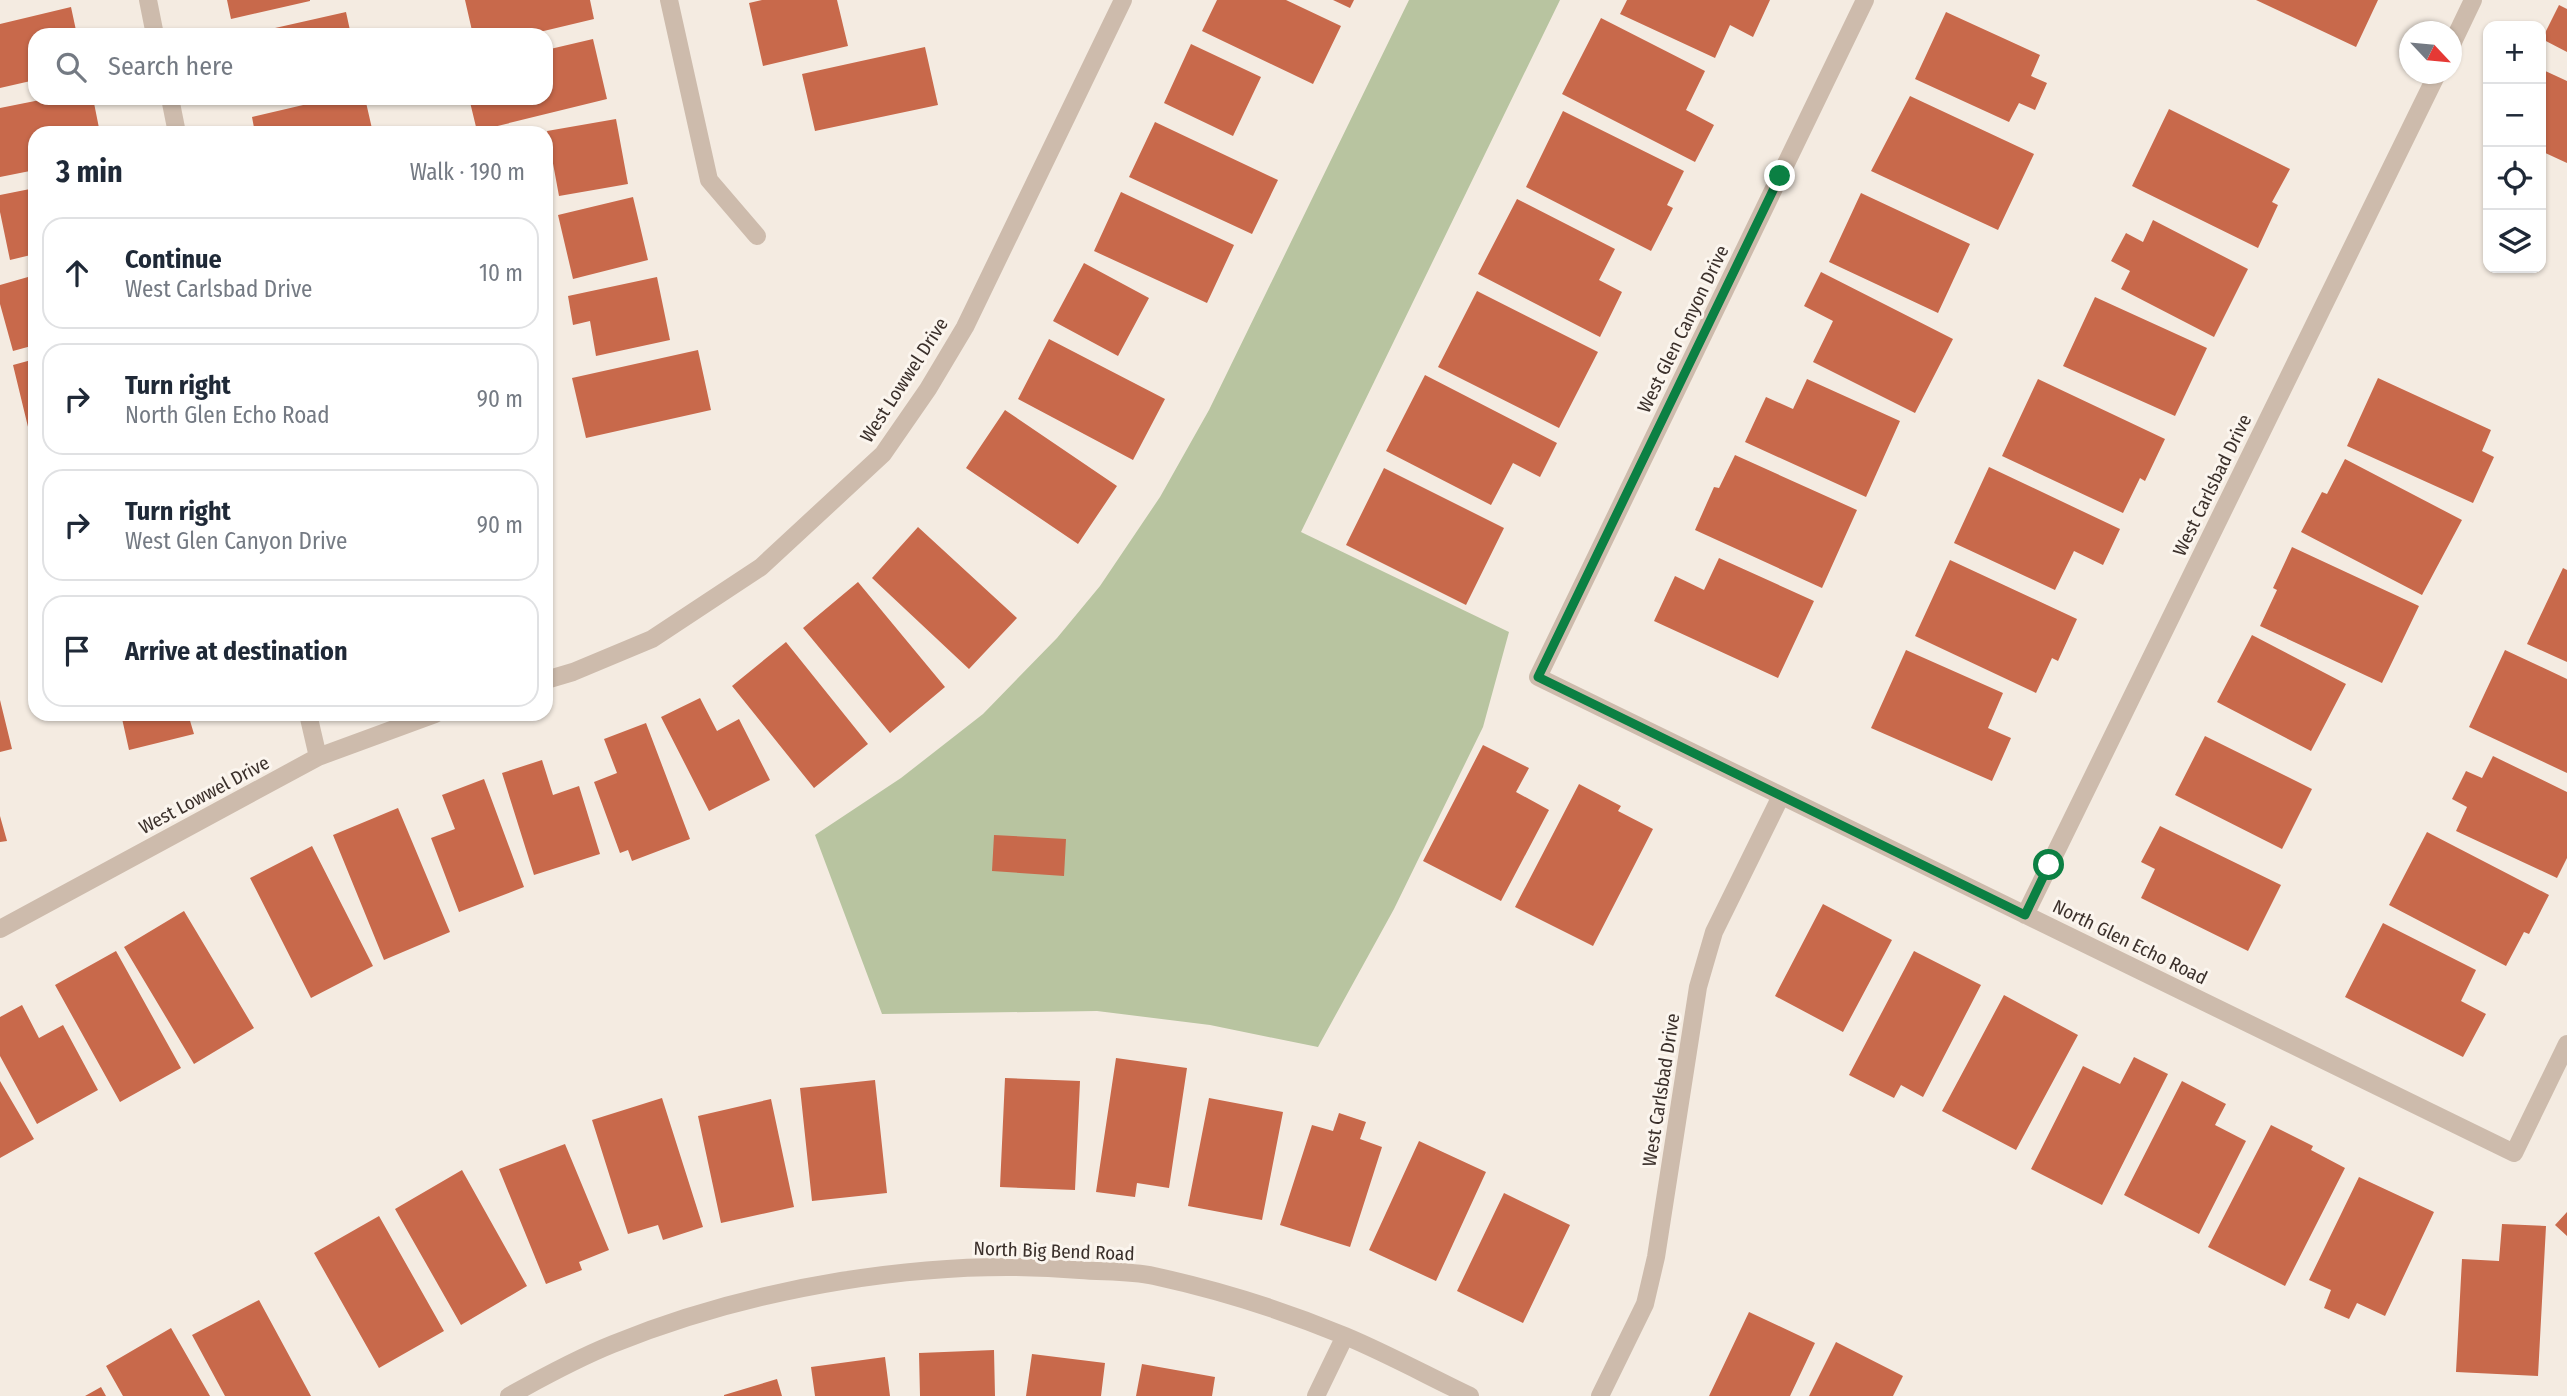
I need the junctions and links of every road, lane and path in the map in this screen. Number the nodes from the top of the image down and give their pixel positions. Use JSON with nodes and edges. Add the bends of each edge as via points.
{"nodes":[{"id":1,"x":148,"y":0,"type":"edge"},
{"id":2,"x":669,"y":0,"type":"edge"},
{"id":3,"x":1123,"y":0,"type":"edge"},
{"id":4,"x":1864,"y":0,"type":"edge"},
{"id":5,"x":2473,"y":0,"type":"edge"},
{"id":6,"x":2462,"y":23,"type":"edge"},
{"id":7,"x":154,"y":28,"type":"edge"},
{"id":8,"x":2432,"y":84,"type":"edge"},
{"id":9,"x":171,"y":105,"type":"edge"},
{"id":10,"x":176,"y":126,"type":"edge"},
{"id":11,"x":757,"y":236,"type":"dead end"},
{"id":12,"x":1538,"y":677,"type":"joint"},
{"id":13,"x":553,"y":678,"type":"edge"},
{"id":14,"x":309,"y":721,"type":"edge"},
{"id":15,"x":416,"y":721,"type":"edge"},
{"id":16,"x":317,"y":757,"type":"junction"},
{"id":17,"x":1782,"y":796,"type":"junction"},
{"id":18,"x":2025,"y":915,"type":"junction"},
{"id":19,"x":0,"y":929,"type":"edge"},
{"id":20,"x":2567,"y":1044,"type":"edge"},
{"id":21,"x":1345,"y":1336,"type":"junction"},
{"id":22,"x":509,"y":1396,"type":"edge"},
{"id":23,"x":1316,"y":1396,"type":"edge"},
{"id":24,"x":1469,"y":1396,"type":"edge"},
{"id":25,"x":1600,"y":1396,"type":"edge"}],
"edges":[{"from":1,"to":7,"type":"street"},
{"from":2,"to":11,"type":"street","via":[[709,180]]},
{"from":3,"to":13,"type":"street","name":"West Lowwel Drive","via":[[965,327],[883,454],[761,567],[652,639]]},
{"from":4,"to":12,"type":"street","name":"West Glen Canyon Drive"},
{"from":5,"to":6,"type":"street"},
{"from":8,"to":18,"type":"street","name":"West Carlsbad Drive"},
{"from":9,"to":10,"type":"street"},
{"from":12,"to":17,"type":"street","name":"North Glen Echo Road"},
{"from":14,"to":16,"type":"street"},
{"from":15,"to":16,"type":"street","name":"West Lowwel Drive"},
{"from":16,"to":19,"type":"street","name":"West Lowwel Drive"},
{"from":17,"to":18,"type":"street","name":"North Glen Echo Road"},
{"from":17,"to":25,"type":"street","name":"West Carlsbad Drive","via":[[1714,932],[1698,987],[1645,1304]]},
{"from":18,"to":20,"type":"street","name":"North Glen Echo Road","via":[[2514,1153]]},
{"from":21,"to":22,"type":"street","name":"North Big Bend Road","via":[[1252,1303],[1152,1276],[996,1266],[919,1270],[769,1295],[681,1320],[613,1344]]},
{"from":21,"to":23,"type":"street"},
{"from":21,"to":24,"type":"street","name":"North Big Bend Road"}]}
